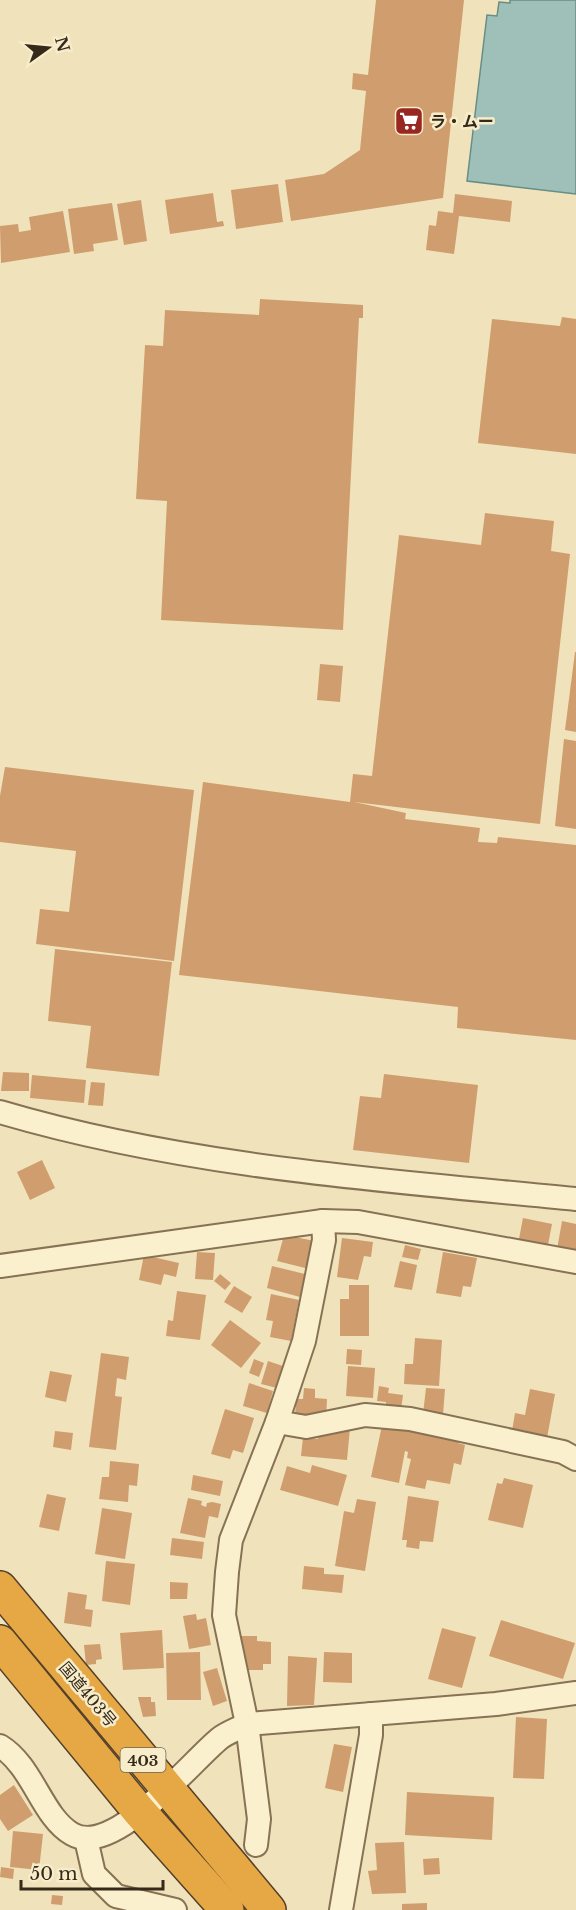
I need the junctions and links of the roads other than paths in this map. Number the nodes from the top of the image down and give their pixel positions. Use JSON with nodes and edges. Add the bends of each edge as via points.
{"nodes":[{"id":1,"x":0,"y":1112,"type":"edge"},
{"id":2,"x":576,"y":1199,"type":"edge"},
{"id":3,"x":323,"y":1221,"type":"junction"},
{"id":4,"x":576,"y":1262,"type":"edge"},
{"id":5,"x":0,"y":1266,"type":"edge"},
{"id":6,"x":278,"y":1422,"type":"junction"},
{"id":7,"x":576,"y":1459,"type":"edge"},
{"id":8,"x":0,"y":1588,"type":"edge"},
{"id":9,"x":0,"y":1642,"type":"edge"},
{"id":10,"x":576,"y":1693,"type":"edge"},
{"id":11,"x":371,"y":1714,"type":"junction"},
{"id":12,"x":247,"y":1724,"type":"junction"},
{"id":13,"x":0,"y":1746,"type":"edge"},
{"id":14,"x":168,"y":1790,"type":"junction"},
{"id":15,"x":139,"y":1811,"type":"junction"},
{"id":16,"x":86,"y":1839,"type":"junction"},
{"id":17,"x":255,"y":1845,"type":"dead end"},
{"id":18,"x":175,"y":1910,"type":"edge"},
{"id":19,"x":227,"y":1910,"type":"edge"},
{"id":20,"x":269,"y":1910,"type":"edge"},
{"id":21,"x":341,"y":1910,"type":"edge"}],
"edges":[{"from":1,"to":2,"type":"street","via":[[151,1148],[256,1165]]},
{"from":3,"to":4,"type":"street","via":[[358,1222]]},
{"from":3,"to":5,"type":"street"},
{"from":3,"to":6,"type":"street","via":[[324,1240],[304,1341]]},
{"from":6,"to":7,"type":"street","via":[[306,1427],[365,1415],[410,1419],[563,1452]]},
{"from":6,"to":12,"type":"street","via":[[231,1540],[227,1572],[224,1615]]},
{"from":8,"to":14,"type":"highway","name":"国道403号","number":"403"},
{"from":9,"to":15,"type":"highway","number":"403"},
{"from":10,"to":11,"type":"street"},
{"from":11,"to":12,"type":"street"},
{"from":11,"to":21,"type":"street","via":[[371,1736]]},
{"from":12,"to":14,"type":"street","via":[[220,1738]]},
{"from":12,"to":17,"type":"street","via":[[259,1819]]},
{"from":13,"to":16,"type":"street","via":[[22,1766],[58,1821],[71,1833]]},
{"from":14,"to":15,"type":"street"},
{"from":14,"to":20,"type":"highway","name":"国道403号","number":"403"},
{"from":15,"to":16,"type":"street","via":[[114,1831]]},
{"from":15,"to":19,"type":"highway","number":"403"},
{"from":16,"to":18,"type":"street","via":[[94,1874],[116,1896]]}]}
